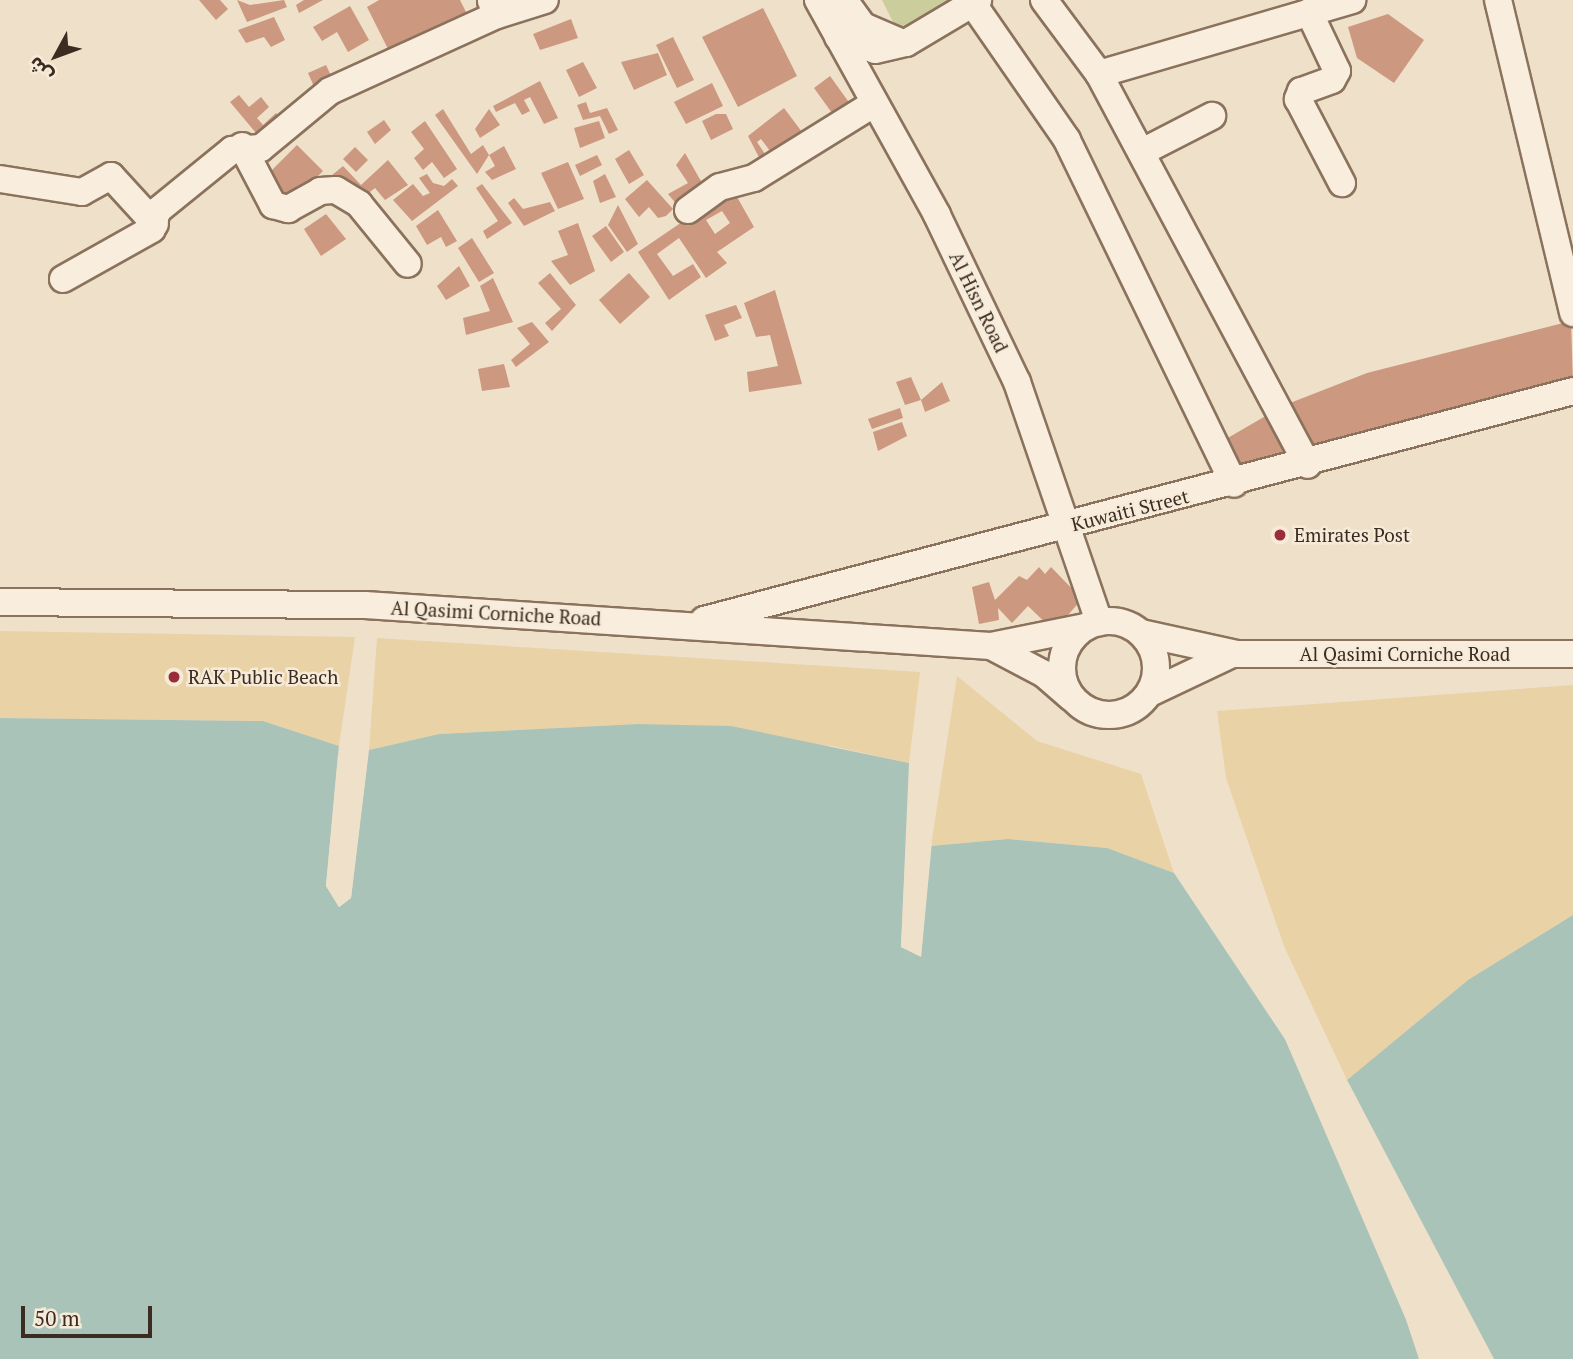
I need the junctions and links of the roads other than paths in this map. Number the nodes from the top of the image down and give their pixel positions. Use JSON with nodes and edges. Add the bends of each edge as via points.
{"nodes":[{"id":1,"x":545,"y":0,"type":"edge"},
{"id":2,"x":818,"y":0,"type":"edge"},
{"id":3,"x":844,"y":0,"type":"edge"},
{"id":4,"x":1044,"y":0,"type":"edge"},
{"id":5,"x":1352,"y":0,"type":"edge"},
{"id":6,"x":1498,"y":0,"type":"edge"},
{"id":7,"x":976,"y":2,"type":"edge"},
{"id":8,"x":494,"y":7,"type":"edge"},
{"id":9,"x":1309,"y":12,"type":"junction"},
{"id":10,"x":838,"y":37,"type":"junction"},
{"id":11,"x":906,"y":43,"type":"junction"},
{"id":12,"x":1100,"y":74,"type":"junction"},
{"id":13,"x":875,"y":103,"type":"junction"},
{"id":14,"x":1212,"y":116,"type":"dead end"},
{"id":15,"x":242,"y":146,"type":"junction"},
{"id":16,"x":1142,"y":152,"type":"junction"},
{"id":17,"x":0,"y":179,"type":"edge"},
{"id":18,"x":1342,"y":183,"type":"dead end"},
{"id":19,"x":688,"y":211,"type":"dead end"},
{"id":20,"x":155,"y":224,"type":"junction"},
{"id":21,"x":408,"y":264,"type":"dead end"},
{"id":22,"x":63,"y":279,"type":"dead end"},
{"id":23,"x":1573,"y":313,"type":"edge"},
{"id":24,"x":1573,"y":391,"type":"edge"},
{"id":25,"x":1308,"y":465,"type":"junction"},
{"id":26,"x":1234,"y":484,"type":"junction"},
{"id":27,"x":1063,"y":526,"type":"junction"},
{"id":28,"x":0,"y":602,"type":"edge"},
{"id":29,"x":1092,"y":624,"type":"junction"},
{"id":30,"x":685,"y":625,"type":"junction"},
{"id":31,"x":1141,"y":633,"type":"junction"},
{"id":32,"x":991,"y":646,"type":"junction"},
{"id":33,"x":1237,"y":653,"type":"junction"},
{"id":34,"x":1573,"y":654,"type":"edge"},
{"id":35,"x":1150,"y":694,"type":"junction"},
{"id":36,"x":1074,"y":700,"type":"junction"}],
"edges":[{"from":1,"to":8,"type":"street"},
{"from":2,"to":10,"type":"street","name":"Al Hisn Road"},
{"from":3,"to":11,"type":"street","via":[[863,26]]},
{"from":4,"to":12,"type":"street"},
{"from":5,"to":9,"type":"street"},
{"from":6,"to":23,"type":"street"},
{"from":7,"to":11,"type":"street"},
{"from":7,"to":26,"type":"street","via":[[1067,140],[1178,358]]},
{"from":8,"to":15,"type":"street","via":[[330,91],[261,148]]},
{"from":9,"to":12,"type":"street"},
{"from":9,"to":18,"type":"street","via":[[1337,71],[1332,80],[1301,91],[1298,99]]},
{"from":10,"to":11,"type":"street","via":[[875,50]]},
{"from":10,"to":13,"type":"street","name":"Al Hisn Road"},
{"from":12,"to":16,"type":"street"},
{"from":13,"to":19,"type":"street","via":[[754,178],[720,187]]},
{"from":13,"to":27,"type":"street","name":"Al Hisn Road","via":[[1017,382]]},
{"from":14,"to":16,"type":"street"},
{"from":15,"to":20,"type":"street","via":[[157,211]]},
{"from":15,"to":21,"type":"street","via":[[273,205],[288,209],[320,191],[336,190],[359,204]]},
{"from":16,"to":25,"type":"street"},
{"from":17,"to":20,"type":"street","via":[[82,192],[111,176]]},
{"from":20,"to":22,"type":"street"},
{"from":24,"to":25,"type":"street","name":"Kuwaiti Street"},
{"from":25,"to":26,"type":"street","name":"Kuwaiti Street"},
{"from":26,"to":27,"type":"street","name":"Kuwaiti Street"},
{"from":27,"to":29,"type":"street","name":"Al Hisn Road"},
{"from":27,"to":30,"type":"street","name":"Kuwaiti Street"},
{"from":28,"to":30,"type":"street","name":"Al Qasimi Corniche Road","via":[[365,605]]},
{"from":29,"to":31,"type":"street","via":[[1114,620]]},
{"from":29,"to":32,"type":"street","name":"Al Qasimi Corniche Road"},
{"from":29,"to":36,"type":"street","via":[[1072,638],[1062,670]]},
{"from":30,"to":32,"type":"street","name":"Al Qasimi Corniche Road"},
{"from":31,"to":33,"type":"street","name":"Al Qasimi Corniche Road"},
{"from":31,"to":35,"type":"street","via":[[1154,651],[1157,673]]},
{"from":32,"to":36,"type":"street","name":"Al Qasimi Corniche Road","via":[[1044,674]]},
{"from":33,"to":34,"type":"street","name":"Al Qasimi Corniche Road"},
{"from":33,"to":35,"type":"street","name":"Al Qasimi Corniche Road"},
{"from":35,"to":36,"type":"street","via":[[1122,714],[1105,715]]}]}
